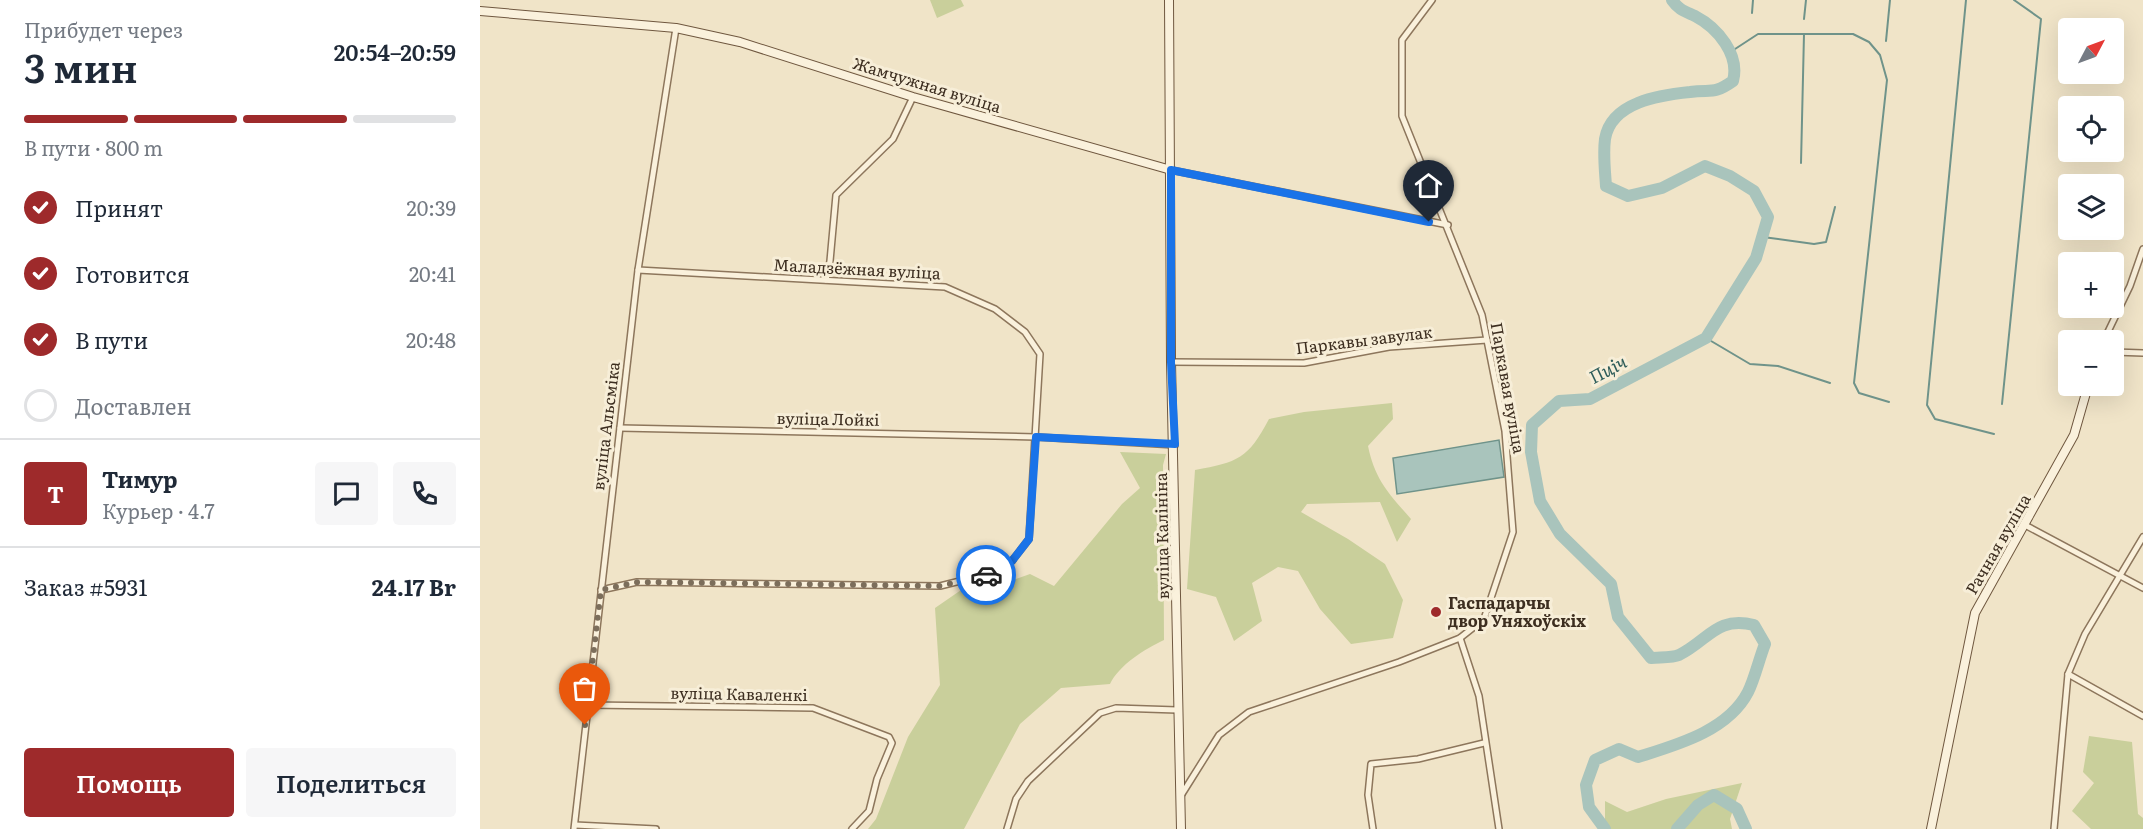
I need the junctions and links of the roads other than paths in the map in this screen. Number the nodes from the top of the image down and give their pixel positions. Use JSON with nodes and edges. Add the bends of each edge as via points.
{"nodes":[{"id":1,"x":1169,"y":0,"type":"edge"},
{"id":2,"x":1432,"y":0,"type":"edge"},
{"id":3,"x":480,"y":11,"type":"edge"},
{"id":4,"x":676,"y":28,"type":"junction"},
{"id":5,"x":913,"y":97,"type":"junction"},
{"id":6,"x":1171,"y":170,"type":"junction"},
{"id":7,"x":1448,"y":225,"type":"junction"},
{"id":8,"x":2143,"y":249,"type":"edge"},
{"id":9,"x":638,"y":270,"type":"junction"},
{"id":10,"x":826,"y":280,"type":"junction"},
{"id":11,"x":2109,"y":330,"type":"edge"},
{"id":12,"x":1487,"y":340,"type":"junction"},
{"id":13,"x":2124,"y":352,"type":"edge"},
{"id":14,"x":2143,"y":352,"type":"edge"},
{"id":15,"x":1171,"y":362,"type":"junction"},
{"id":16,"x":2085,"y":396,"type":"edge"},
{"id":17,"x":620,"y":428,"type":"junction"},
{"id":18,"x":1036,"y":437,"type":"junction"},
{"id":19,"x":1175,"y":444,"type":"junction"},
{"id":20,"x":2025,"y":525,"type":"junction"},
{"id":21,"x":2143,"y":537,"type":"edge"},
{"id":22,"x":2120,"y":576,"type":"junction"},
{"id":23,"x":2143,"y":588,"type":"edge"},
{"id":24,"x":601,"y":590,"type":"junction"},
{"id":25,"x":1460,"y":638,"type":"junction"},
{"id":26,"x":2068,"y":674,"type":"junction"},
{"id":27,"x":588,"y":705,"type":"junction"},
{"id":28,"x":1177,"y":710,"type":"junction"},
{"id":29,"x":2143,"y":716,"type":"edge"},
{"id":30,"x":1484,"y":743,"type":"junction"},
{"id":31,"x":1181,"y":796,"type":"junction"},
{"id":32,"x":574,"y":827,"type":"edge"},
{"id":33,"x":656,"y":829,"type":"edge"},
{"id":34,"x":852,"y":829,"type":"edge"},
{"id":35,"x":1007,"y":829,"type":"edge"},
{"id":36,"x":1181,"y":829,"type":"edge"},
{"id":37,"x":1373,"y":829,"type":"edge"},
{"id":38,"x":1498,"y":829,"type":"edge"},
{"id":39,"x":1931,"y":829,"type":"edge"},
{"id":40,"x":2054,"y":829,"type":"edge"}],
"edges":[{"from":1,"to":6,"type":"street","name":"вуліца Калініна"},
{"from":2,"to":7,"type":"street","name":"Паркавая вуліца","via":[[1402,40],[1402,116],[1419,164]]},
{"from":3,"to":4,"type":"street","name":"Жамчужная вуліца"},
{"from":4,"to":5,"type":"street","name":"Жамчужная вуліца","via":[[740,42]]},
{"from":4,"to":9,"type":"street","name":"вуліца Альсміка"},
{"from":5,"to":6,"type":"street","name":"Жамчужная вуліца"},
{"from":5,"to":10,"type":"street","via":[[893,139],[836,195]]},
{"from":6,"to":7,"type":"street"},
{"from":6,"to":15,"type":"street","name":"вуліца Калініна"},
{"from":7,"to":12,"type":"street","name":"Паркавая вуліца","via":[[1482,315]]},
{"from":8,"to":11,"type":"street"},
{"from":9,"to":10,"type":"street","name":"Маладзёжная вуліца"},
{"from":9,"to":17,"type":"street","name":"вуліца Альсміка"},
{"from":10,"to":18,"type":"street","name":"Маладзёжная вуліца","via":[[945,287],[995,309],[1025,333],[1040,354]]},
{"from":12,"to":15,"type":"street","name":"Паркавы завулак","via":[[1389,347],[1304,363]]},
{"from":12,"to":25,"type":"street","name":"Паркавая вуліца","via":[[1505,431],[1513,532],[1484,619]]},
{"from":13,"to":14,"type":"street"},
{"from":15,"to":19,"type":"street","name":"вуліца Калініна"},
{"from":16,"to":20,"type":"street","name":"Рачная вуліца","via":[[2074,435]]},
{"from":17,"to":18,"type":"street","name":"вуліца Лойкі"},
{"from":17,"to":24,"type":"street","name":"вуліца Альсміка"},
{"from":18,"to":19,"type":"street","name":"вуліца Лойкі"},
{"from":18,"to":24,"type":"street","via":[[1029,539],[1012,561],[996,572],[940,586],[638,582]]},
{"from":19,"to":28,"type":"street","name":"вуліца Калініна"},
{"from":20,"to":22,"type":"street"},
{"from":20,"to":39,"type":"street","name":"Рачная вуліца","via":[[1975,613]]},
{"from":21,"to":22,"type":"street"},
{"from":22,"to":23,"type":"street"},
{"from":22,"to":26,"type":"street","via":[[2085,634]]},
{"from":24,"to":27,"type":"street","name":"вуліца Альсміка"},
{"from":25,"to":30,"type":"street","via":[[1479,696]]},
{"from":25,"to":31,"type":"street","name":"Паркавая вуліца","via":[[1249,712],[1219,735]]},
{"from":26,"to":29,"type":"street"},
{"from":26,"to":40,"type":"street"},
{"from":27,"to":32,"type":"street","name":"вуліца Альсміка"},
{"from":27,"to":34,"type":"street","name":"вуліца Каваленкі","via":[[813,708],[890,736],[889,754],[877,779],[869,811]]},
{"from":28,"to":31,"type":"street","name":"вуліца Калініна"},
{"from":28,"to":35,"type":"street","via":[[1116,708],[1100,713],[1028,781],[1016,799]]},
{"from":30,"to":37,"type":"street","via":[[1418,759],[1371,764],[1368,795]]},
{"from":30,"to":38,"type":"street"},
{"from":31,"to":36,"type":"street","name":"вуліца Калініна"},
{"from":32,"to":33,"type":"street"}]}
